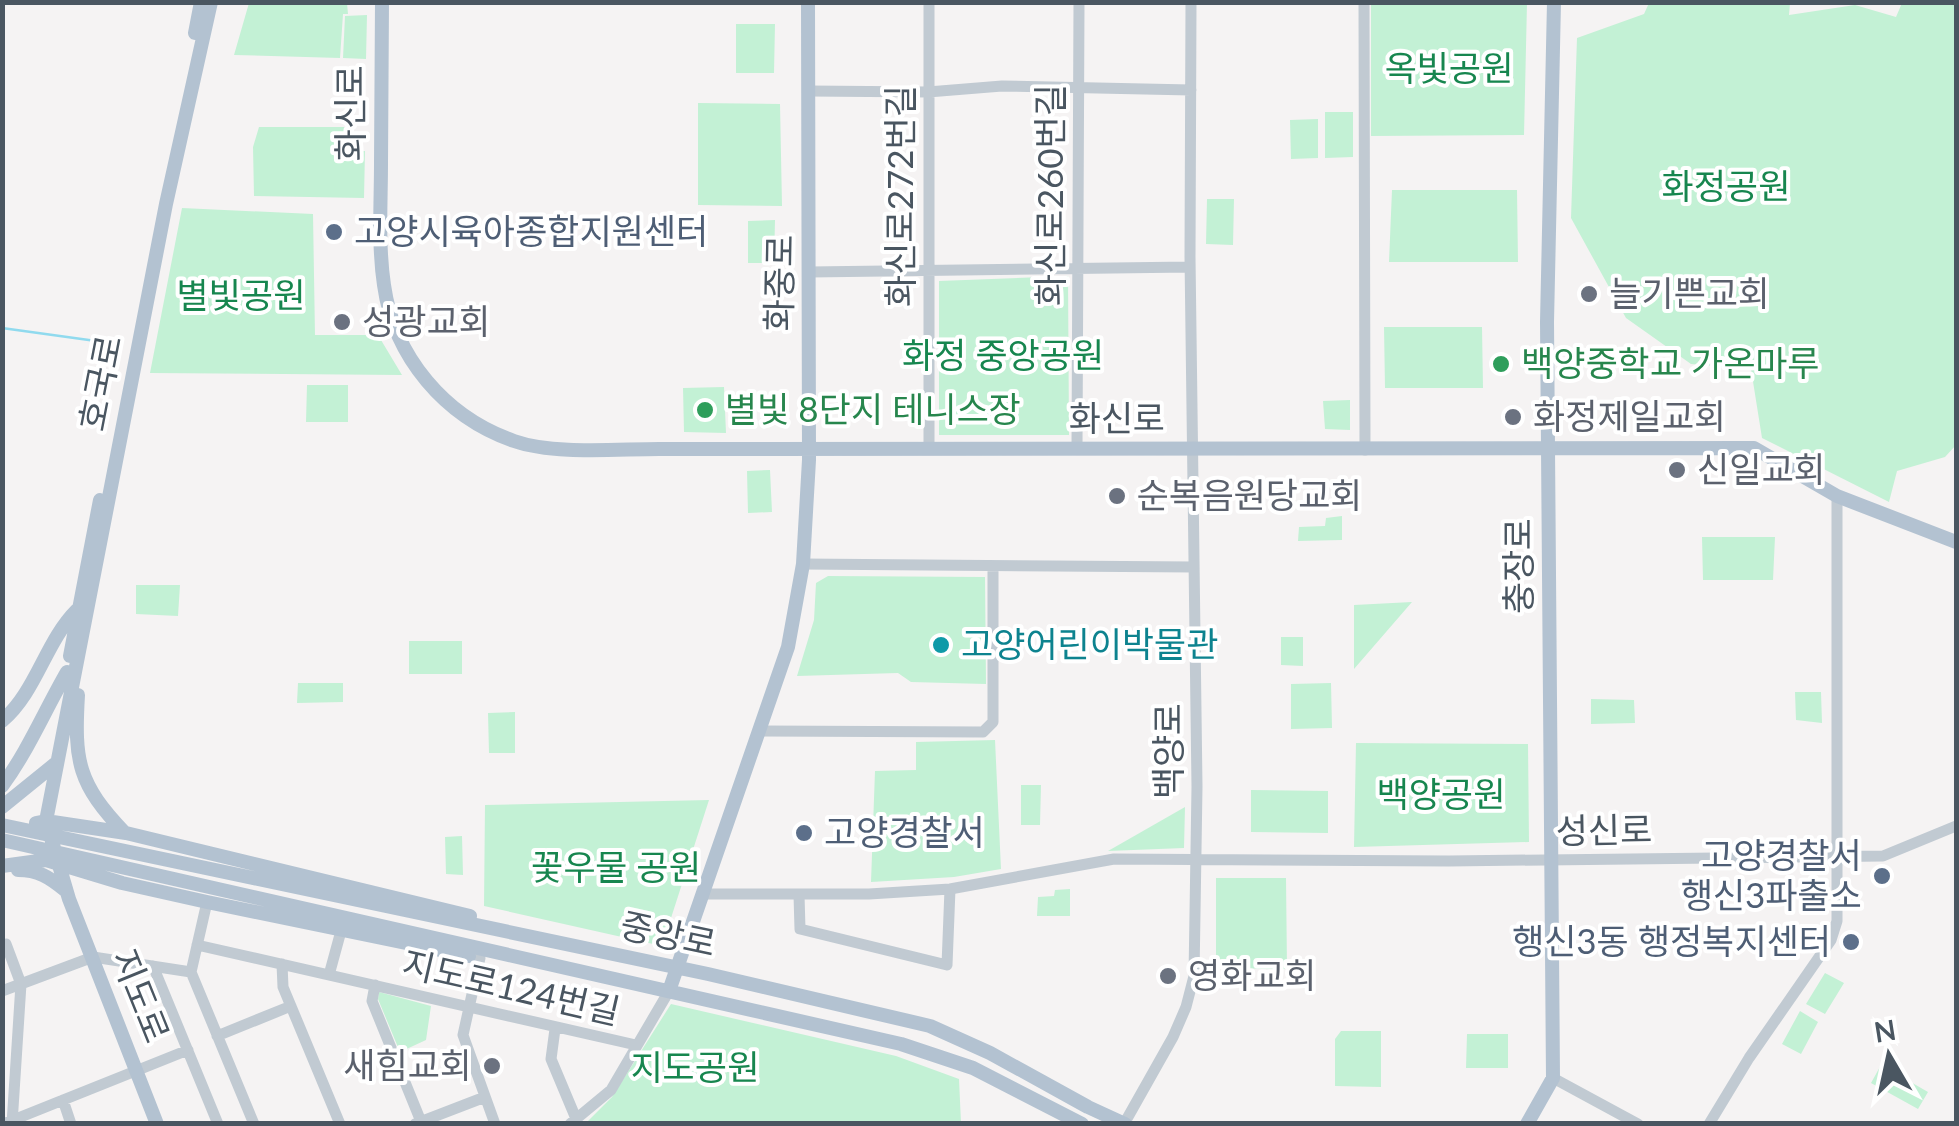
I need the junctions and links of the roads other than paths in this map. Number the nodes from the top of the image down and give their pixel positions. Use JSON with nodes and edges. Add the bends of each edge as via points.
{"nodes":[{"id":1,"x":201,"y":2,"type":"edge"},
{"id":2,"x":211,"y":2,"type":"edge"},
{"id":3,"x":382,"y":2,"type":"edge"},
{"id":4,"x":808,"y":2,"type":"edge"},
{"id":5,"x":929,"y":2,"type":"edge"},
{"id":6,"x":1078,"y":2,"type":"edge"},
{"id":7,"x":1190,"y":2,"type":"edge"},
{"id":8,"x":1364,"y":2,"type":"edge"},
{"id":9,"x":1554,"y":2,"type":"edge"},
{"id":10,"x":1079,"y":86,"type":"junction"},
{"id":11,"x":1190,"y":90,"type":"junction"},
{"id":12,"x":809,"y":91,"type":"junction"},
{"id":13,"x":928,"y":92,"type":"junction"},
{"id":14,"x":1190,"y":266,"type":"junction"},
{"id":15,"x":1077,"y":268,"type":"junction"},
{"id":16,"x":927,"y":270,"type":"junction"},
{"id":17,"x":810,"y":272,"type":"junction"},
{"id":18,"x":809,"y":448,"type":"junction"},
{"id":19,"x":1076,"y":448,"type":"junction"},
{"id":20,"x":929,"y":449,"type":"junction"},
{"id":21,"x":1195,"y":449,"type":"junction"},
{"id":22,"x":1365,"y":450,"type":"junction"},
{"id":23,"x":1548,"y":450,"type":"junction"},
{"id":24,"x":1838,"y":496,"type":"junction"},
{"id":25,"x":1956,"y":542,"type":"edge"},
{"id":26,"x":803,"y":564,"type":"junction"},
{"id":27,"x":1194,"y":566,"type":"junction"},
{"id":28,"x":993,"y":567,"type":"junction"},
{"id":29,"x":78,"y":610,"type":"junction"},
{"id":30,"x":80,"y":651,"type":"junction"},
{"id":31,"x":67,"y":672,"type":"junction"},
{"id":32,"x":2,"y":721,"type":"edge"},
{"id":33,"x":758,"y":731,"type":"junction"},
{"id":34,"x":51,"y":768,"type":"junction"},
{"id":35,"x":2,"y":786,"type":"edge"},
{"id":36,"x":2,"y":807,"type":"edge"},
{"id":37,"x":2,"y":825,"type":"edge"},
{"id":38,"x":1956,"y":826,"type":"edge"},
{"id":39,"x":40,"y":827,"type":"junction"},
{"id":40,"x":126,"y":834,"type":"junction"},
{"id":41,"x":2,"y":840,"type":"edge"},
{"id":42,"x":1838,"y":854,"type":"junction"},
{"id":43,"x":1196,"y":857,"type":"junction"},
{"id":44,"x":1552,"y":860,"type":"junction"},
{"id":45,"x":51,"y":863,"type":"junction"},
{"id":46,"x":6,"y":868,"type":"edge"},
{"id":47,"x":950,"y":889,"type":"junction"},
{"id":48,"x":66,"y":890,"type":"junction"},
{"id":49,"x":704,"y":894,"type":"junction"},
{"id":50,"x":799,"y":895,"type":"junction"},
{"id":51,"x":207,"y":902,"type":"junction"},
{"id":52,"x":341,"y":931,"type":"junction"},
{"id":53,"x":2,"y":945,"type":"edge"},
{"id":54,"x":197,"y":945,"type":"junction"},
{"id":55,"x":576,"y":946,"type":"junction"},
{"id":56,"x":93,"y":958,"type":"junction"},
{"id":57,"x":480,"y":958,"type":"junction"},
{"id":58,"x":282,"y":964,"type":"junction"},
{"id":59,"x":549,"y":964,"type":"junction"},
{"id":60,"x":153,"y":966,"type":"junction"},
{"id":61,"x":678,"y":969,"type":"junction"},
{"id":62,"x":191,"y":972,"type":"junction"},
{"id":63,"x":329,"y":975,"type":"junction"},
{"id":64,"x":21,"y":984,"type":"junction"},
{"id":65,"x":375,"y":986,"type":"junction"},
{"id":66,"x":2,"y":991,"type":"edge"},
{"id":67,"x":668,"y":991,"type":"junction"},
{"id":68,"x":291,"y":1006,"type":"junction"},
{"id":69,"x":469,"y":1009,"type":"junction"},
{"id":70,"x":555,"y":1029,"type":"junction"},
{"id":71,"x":218,"y":1036,"type":"junction"},
{"id":72,"x":636,"y":1045,"type":"junction"},
{"id":73,"x":188,"y":1050,"type":"junction"},
{"id":74,"x":137,"y":1070,"type":"junction"},
{"id":75,"x":1552,"y":1078,"type":"junction"},
{"id":76,"x":485,"y":1097,"type":"junction"},
{"id":77,"x":62,"y":1100,"type":"junction"},
{"id":78,"x":1071,"y":1121,"type":"edge"},
{"id":79,"x":9,"y":1122,"type":"edge"},
{"id":80,"x":573,"y":1122,"type":"edge"},
{"id":81,"x":420,"y":1123,"type":"edge"},
{"id":82,"x":1124,"y":1123,"type":"edge"},
{"id":83,"x":71,"y":1124,"type":"edge"},
{"id":84,"x":157,"y":1124,"type":"edge"},
{"id":85,"x":218,"y":1124,"type":"edge"},
{"id":86,"x":254,"y":1124,"type":"edge"},
{"id":87,"x":340,"y":1124,"type":"edge"},
{"id":88,"x":495,"y":1124,"type":"edge"},
{"id":89,"x":1527,"y":1124,"type":"edge"},
{"id":90,"x":1638,"y":1124,"type":"edge"},
{"id":91,"x":1709,"y":1124,"type":"edge"}],
"edges":[{"from":1,"to":29,"type":"main road","name":"호국로"},
{"from":2,"to":30,"type":"main road","name":"호국로"},
{"from":3,"to":18,"type":"main road","name":"화신로","via":[[384,287],[406,350],[446,402],[492,431],[533,444]]},
{"from":4,"to":12,"type":"main road","name":"화중로"},
{"from":5,"to":13,"type":"street","name":"화신로272번길"},
{"from":6,"to":10,"type":"street","name":"화신로260번길"},
{"from":7,"to":11,"type":"street","name":"백양로"},
{"from":8,"to":22,"type":"street"},
{"from":9,"to":23,"type":"main road","name":"충장로"},
{"from":10,"to":11,"type":"street"},
{"from":10,"to":13,"type":"street"},
{"from":10,"to":15,"type":"street","name":"화신로260번길"},
{"from":11,"to":14,"type":"street","name":"백양로"},
{"from":12,"to":13,"type":"street"},
{"from":12,"to":17,"type":"main road","name":"화중로"},
{"from":13,"to":16,"type":"street","name":"화신로272번길"},
{"from":14,"to":15,"type":"street"},
{"from":14,"to":21,"type":"street","name":"백양로"},
{"from":15,"to":16,"type":"street"},
{"from":15,"to":19,"type":"street","name":"화신로260번길"},
{"from":16,"to":17,"type":"street"},
{"from":16,"to":20,"type":"street","name":"화신로272번길"},
{"from":17,"to":18,"type":"main road","name":"화중로"},
{"from":18,"to":20,"type":"main road","name":"화신로"},
{"from":18,"to":26,"type":"main road","name":"화중로"},
{"from":19,"to":20,"type":"main road","name":"화신로"},
{"from":19,"to":21,"type":"main road","name":"화신로"},
{"from":21,"to":22,"type":"main road","name":"화신로"},
{"from":21,"to":27,"type":"street","name":"백양로"},
{"from":22,"to":23,"type":"main road","name":"화신로"},
{"from":23,"to":24,"type":"main road","name":"화신로","via":[[1754,448]]},
{"from":23,"to":44,"type":"main road","name":"충장로"},
{"from":24,"to":25,"type":"main road","name":"화신로"},
{"from":24,"to":42,"type":"street"},
{"from":26,"to":28,"type":"street"},
{"from":26,"to":33,"type":"main road","name":"화중로","via":[[788,647]]},
{"from":27,"to":28,"type":"street"},
{"from":27,"to":43,"type":"street","name":"백양로"},
{"from":28,"to":33,"type":"street","via":[[993,722],[983,732]]},
{"from":29,"to":31,"type":"main road","name":"호국로"},
{"from":29,"to":32,"type":"main road"},
{"from":30,"to":34,"type":"main road","name":"호국로"},
{"from":30,"to":40,"type":"main road","via":[[80,770],[95,802]]},
{"from":31,"to":34,"type":"main road","name":"호국로"},
{"from":31,"to":35,"type":"main road","name":"호국로"},
{"from":33,"to":49,"type":"main road","name":"화중로"},
{"from":34,"to":36,"type":"main road"},
{"from":34,"to":39,"type":"main road","name":"지도로"},
{"from":37,"to":55,"type":"main road","name":"중앙로"},
{"from":38,"to":42,"type":"street","name":"성신로","via":[[1882,856]]},
{"from":39,"to":40,"type":"main road"},
{"from":39,"to":45,"type":"main road","name":"지도로"},
{"from":39,"to":46,"type":"main road"},
{"from":40,"to":55,"type":"main road"},
{"from":41,"to":59,"type":"main road","name":"중앙로"},
{"from":42,"to":44,"type":"street","name":"성신로"},
{"from":42,"to":91,"type":"street","via":[[1832,940]]},
{"from":43,"to":44,"type":"street","name":"성신로"},
{"from":43,"to":47,"type":"street","name":"성신로","via":[[1114,859]]},
{"from":43,"to":82,"type":"street","name":"백양로","via":[[1194,976],[1186,1007]]},
{"from":44,"to":75,"type":"main road","name":"충장로"},
{"from":45,"to":46,"type":"main road"},
{"from":45,"to":48,"type":"main road","name":"지도로"},
{"from":45,"to":51,"type":"main road"},
{"from":46,"to":48,"type":"main road","via":[[33,870]]},
{"from":47,"to":50,"type":"street","name":"성신로"},
{"from":47,"to":50,"type":"street","via":[[946,965],[800,929]]},
{"from":48,"to":56,"type":"main road","name":"지도로"},
{"from":49,"to":50,"type":"street","name":"성신로"},
{"from":49,"to":61,"type":"main road","name":"화중로"},
{"from":51,"to":52,"type":"main road"},
{"from":51,"to":54,"type":"street"},
{"from":52,"to":57,"type":"main road"},
{"from":52,"to":63,"type":"street"},
{"from":53,"to":64,"type":"street"},
{"from":54,"to":58,"type":"street","name":"지도로124번길"},
{"from":54,"to":62,"type":"street"},
{"from":55,"to":61,"type":"main road","name":"중앙로"},
{"from":56,"to":60,"type":"street"},
{"from":56,"to":64,"type":"street"},
{"from":56,"to":74,"type":"main road","name":"지도로"},
{"from":57,"to":59,"type":"main road"},
{"from":57,"to":69,"type":"street"},
{"from":58,"to":63,"type":"street","name":"지도로124번길"},
{"from":58,"to":68,"type":"street"},
{"from":59,"to":67,"type":"main road","name":"중앙로"},
{"from":60,"to":62,"type":"street"},
{"from":60,"to":73,"type":"street"},
{"from":61,"to":67,"type":"main road","name":"화중로"},
{"from":61,"to":82,"type":"main road","name":"중앙로","via":[[930,1026]]},
{"from":62,"to":71,"type":"street"},
{"from":63,"to":65,"type":"street","name":"지도로124번길"},
{"from":64,"to":66,"type":"street"},
{"from":64,"to":79,"type":"street"},
{"from":65,"to":69,"type":"street","name":"지도로124번길"},
{"from":65,"to":81,"type":"street","name":"지도로124번길","via":[[372,1001]]},
{"from":67,"to":72,"type":"street"},
{"from":67,"to":78,"type":"main road","name":"중앙로","via":[[944,1056]]},
{"from":68,"to":71,"type":"street"},
{"from":68,"to":87,"type":"street"},
{"from":69,"to":70,"type":"street","name":"지도로124번길"},
{"from":69,"to":76,"type":"street","via":[[463,1034]]},
{"from":70,"to":72,"type":"street","name":"지도로124번길"},
{"from":70,"to":80,"type":"street","via":[[551,1059]]},
{"from":71,"to":86,"type":"street"},
{"from":72,"to":80,"type":"street","via":[[611,1090]]},
{"from":73,"to":74,"type":"street"},
{"from":73,"to":85,"type":"street"},
{"from":74,"to":77,"type":"street"},
{"from":74,"to":84,"type":"main road","name":"지도로"},
{"from":75,"to":89,"type":"main road","name":"충장로"},
{"from":75,"to":90,"type":"street"},
{"from":76,"to":81,"type":"street"},
{"from":76,"to":88,"type":"street"},
{"from":77,"to":79,"type":"street"},
{"from":77,"to":83,"type":"street"}]}
